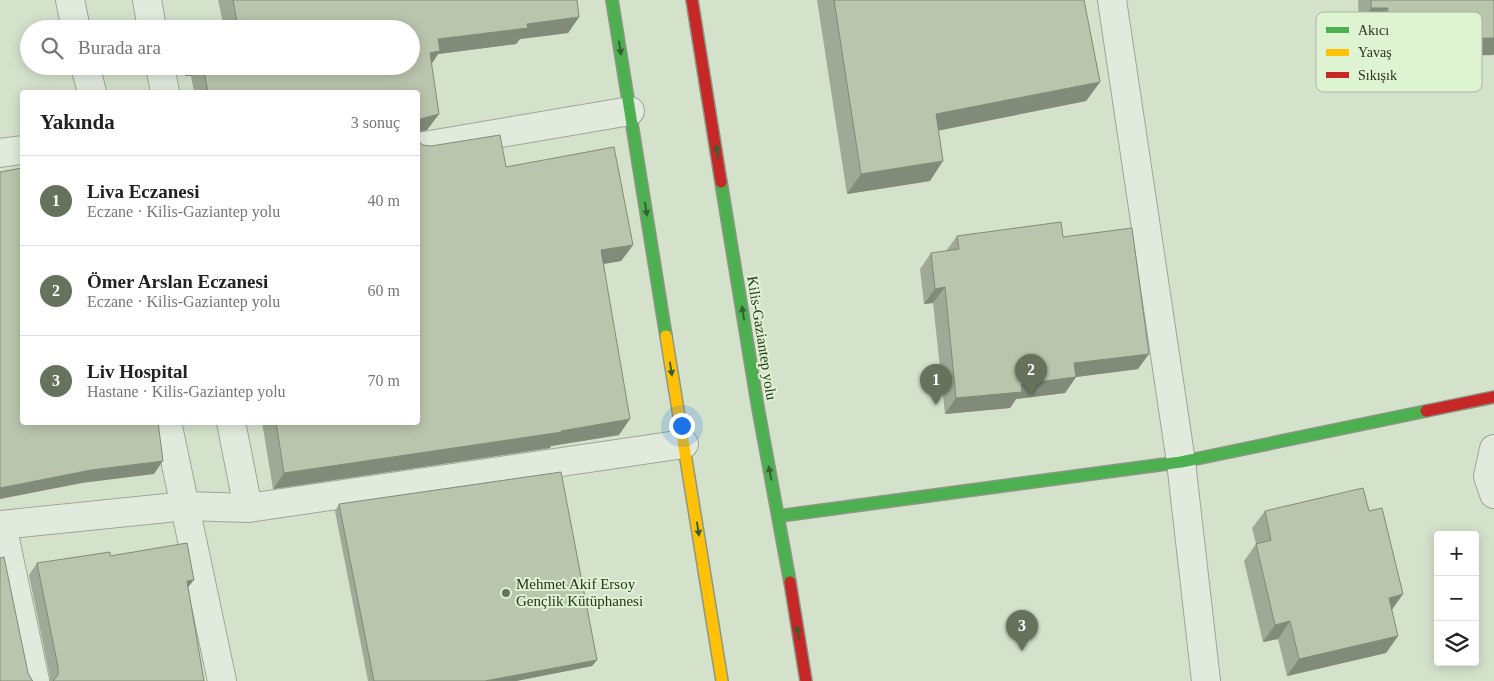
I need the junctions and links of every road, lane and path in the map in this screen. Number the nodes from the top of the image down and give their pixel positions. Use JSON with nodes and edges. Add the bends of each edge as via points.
{"nodes":[{"id":1,"x":70,"y":0,"type":"edge"},
{"id":2,"x":147,"y":0,"type":"edge"},
{"id":3,"x":612,"y":0,"type":"edge"},
{"id":4,"x":692,"y":0,"type":"edge"},
{"id":5,"x":1112,"y":0,"type":"edge"},
{"id":6,"x":74,"y":20,"type":"edge"},
{"id":7,"x":150,"y":20,"type":"edge"},
{"id":8,"x":88,"y":75,"type":"edge"},
{"id":9,"x":162,"y":75,"type":"edge"},
{"id":10,"x":92,"y":90,"type":"edge"},
{"id":11,"x":165,"y":90,"type":"edge"},
{"id":12,"x":630,"y":112,"type":"junction"},
{"id":13,"x":420,"y":147,"type":"edge"},
{"id":14,"x":20,"y":150,"type":"edge"},
{"id":15,"x":0,"y":154,"type":"edge"},
{"id":16,"x":1494,"y":397,"type":"edge"},
{"id":17,"x":168,"y":425,"type":"edge"},
{"id":18,"x":232,"y":425,"type":"edge"},
{"id":19,"x":684,"y":444,"type":"junction"},
{"id":20,"x":1494,"y":449,"type":"edge"},
{"id":21,"x":1181,"y":462,"type":"junction"},
{"id":22,"x":1494,"y":494,"type":"edge"},
{"id":23,"x":186,"y":506,"type":"junction"},
{"id":24,"x":248,"y":508,"type":"junction"},
{"id":25,"x":779,"y":516,"type":"junction"},
{"id":26,"x":1,"y":525,"type":"edge"},
{"id":27,"x":35,"y":681,"type":"edge"},
{"id":28,"x":222,"y":681,"type":"edge"},
{"id":29,"x":722,"y":681,"type":"edge"},
{"id":30,"x":806,"y":681,"type":"edge"},
{"id":31,"x":1206,"y":681,"type":"edge"}],
"edges":[{"from":1,"to":6,"type":"street"},
{"from":2,"to":7,"type":"street"},
{"from":3,"to":12,"type":"main road","one_way":true},
{"from":25,"to":4,"type":"main road","name":"Kilis-Gaziantep yolu","one_way":true,"via":[[758,408]]},
{"from":5,"to":21,"type":"street"},
{"from":8,"to":10,"type":"street"},
{"from":9,"to":11,"type":"street"},
{"from":12,"to":13,"type":"street"},
{"from":12,"to":19,"type":"main road","one_way":true},
{"from":14,"to":15,"type":"street"},
{"from":16,"to":21,"type":"main road"},
{"from":17,"to":23,"type":"street"},
{"from":18,"to":24,"type":"street"},
{"from":19,"to":24,"type":"street"},
{"from":19,"to":29,"type":"main road","one_way":true},
{"from":20,"to":22,"type":"street","via":[[1488,476]]},
{"from":21,"to":25,"type":"main road"},
{"from":21,"to":31,"type":"street"},
{"from":23,"to":24,"type":"street"},
{"from":23,"to":26,"type":"street"},
{"from":23,"to":28,"type":"street"},
{"from":30,"to":25,"type":"main road","name":"Kilis-Gaziantep yolu","one_way":true},
{"from":26,"to":27,"type":"street"}]}
